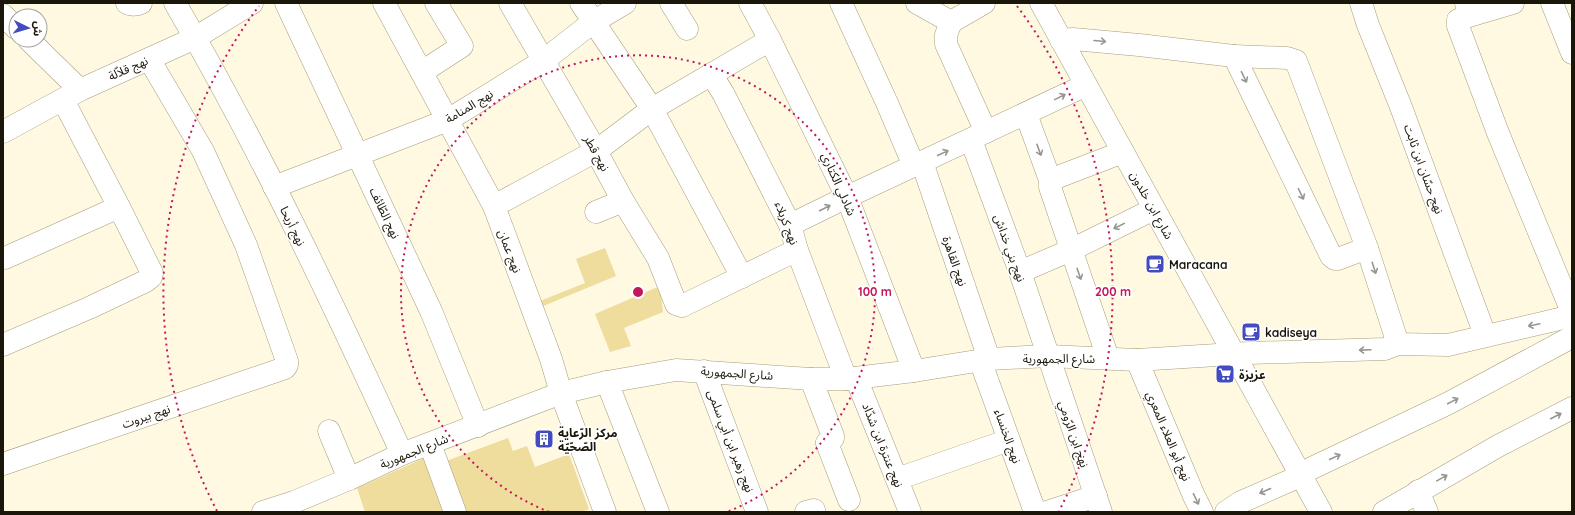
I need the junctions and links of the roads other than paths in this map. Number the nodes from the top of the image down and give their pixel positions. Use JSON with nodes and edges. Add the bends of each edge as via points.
{"nodes":[{"id":1,"x":127,"y":3,"type":"edge"},
{"id":2,"x":141,"y":3,"type":"edge"},
{"id":3,"x":176,"y":3,"type":"edge"},
{"id":4,"x":252,"y":3,"type":"edge"},
{"id":5,"x":286,"y":3,"type":"edge"},
{"id":6,"x":384,"y":3,"type":"edge"},
{"id":7,"x":436,"y":3,"type":"edge"},
{"id":8,"x":510,"y":3,"type":"edge"},
{"id":9,"x":581,"y":3,"type":"edge"},
{"id":10,"x":625,"y":3,"type":"edge"},
{"id":11,"x":671,"y":3,"type":"edge"},
{"id":12,"x":750,"y":3,"type":"edge"},
{"id":13,"x":840,"y":3,"type":"edge"},
{"id":14,"x":917,"y":3,"type":"edge"},
{"id":15,"x":984,"y":3,"type":"edge"},
{"id":16,"x":1361,"y":3,"type":"edge"},
{"id":17,"x":1514,"y":3,"type":"edge"},
{"id":18,"x":1552,"y":3,"type":"edge"},
{"id":19,"x":1043,"y":4,"type":"edge"},
{"id":20,"x":1467,"y":9,"type":"edge"},
{"id":21,"x":593,"y":22,"type":"junction"},
{"id":22,"x":951,"y":22,"type":"junction"},
{"id":23,"x":687,"y":29,"type":"dead end"},
{"id":24,"x":196,"y":38,"type":"junction"},
{"id":25,"x":770,"y":40,"type":"junction"},
{"id":26,"x":1061,"y":40,"type":"junction"},
{"id":27,"x":35,"y":48,"type":"edge"},
{"id":28,"x":1572,"y":53,"type":"edge"},
{"id":29,"x":1234,"y":56,"type":"junction"},
{"id":30,"x":149,"y":59,"type":"junction"},
{"id":31,"x":543,"y":61,"type":"junction"},
{"id":32,"x":422,"y":72,"type":"junction"},
{"id":33,"x":711,"y":74,"type":"junction"},
{"id":34,"x":1086,"y":85,"type":"junction"},
{"id":35,"x":71,"y":95,"type":"junction"},
{"id":36,"x":652,"y":110,"type":"junction"},
{"id":37,"x":1026,"y":114,"type":"junction"},
{"id":38,"x":448,"y":120,"type":"junction"},
{"id":39,"x":3,"y":132,"type":"edge"},
{"id":40,"x":978,"y":136,"type":"junction"},
{"id":41,"x":596,"y":150,"type":"junction"},
{"id":42,"x":1124,"y":152,"type":"junction"},
{"id":43,"x":358,"y":154,"type":"junction"},
{"id":44,"x":918,"y":164,"type":"junction"},
{"id":45,"x":1050,"y":180,"type":"junction"},
{"id":46,"x":274,"y":187,"type":"junction"},
{"id":47,"x":847,"y":197,"type":"junction"},
{"id":48,"x":623,"y":201,"type":"junction"},
{"id":49,"x":494,"y":206,"type":"junction"},
{"id":50,"x":119,"y":207,"type":"junction"},
{"id":51,"x":1154,"y":209,"type":"junction"},
{"id":52,"x":596,"y":212,"type":"dead end"},
{"id":53,"x":790,"y":225,"type":"junction"},
{"id":54,"x":1367,"y":248,"type":"junction"},
{"id":55,"x":797,"y":250,"type":"junction"},
{"id":56,"x":1071,"y":250,"type":"junction"},
{"id":57,"x":5,"y":258,"type":"dead end"},
{"id":58,"x":1020,"y":272,"type":"junction"},
{"id":59,"x":742,"y":277,"type":"junction"},
{"id":60,"x":1572,"y":312,"type":"edge"},
{"id":61,"x":1572,"y":316,"type":"edge"},
{"id":62,"x":1485,"y":335,"type":"junction"},
{"id":63,"x":1572,"y":337,"type":"edge"},
{"id":64,"x":3,"y":344,"type":"edge"},
{"id":65,"x":1398,"y":344,"type":"junction"},
{"id":66,"x":1234,"y":354,"type":"junction"},
{"id":67,"x":1048,"y":356,"type":"junction"},
{"id":68,"x":1108,"y":358,"type":"junction"},
{"id":69,"x":984,"y":360,"type":"junction"},
{"id":70,"x":1137,"y":360,"type":"junction"},
{"id":71,"x":704,"y":371,"type":"junction"},
{"id":72,"x":914,"y":371,"type":"junction"},
{"id":73,"x":851,"y":378,"type":"junction"},
{"id":74,"x":811,"y":379,"type":"junction"},
{"id":75,"x":607,"y":382,"type":"junction"},
{"id":76,"x":561,"y":393,"type":"junction"},
{"id":77,"x":1572,"y":408,"type":"edge"},
{"id":78,"x":478,"y":426,"type":"junction"},
{"id":79,"x":329,"y":431,"type":"dead end"},
{"id":80,"x":1009,"y":440,"type":"junction"},
{"id":81,"x":430,"y":444,"type":"junction"},
{"id":82,"x":402,"y":454,"type":"junction"},
{"id":83,"x":3,"y":464,"type":"edge"},
{"id":84,"x":1300,"y":474,"type":"junction"},
{"id":85,"x":896,"y":478,"type":"junction"},
{"id":86,"x":349,"y":479,"type":"junction"},
{"id":87,"x":1418,"y":491,"type":"junction"},
{"id":88,"x":849,"y":500,"type":"dead end"},
{"id":89,"x":1098,"y":504,"type":"edge"},
{"id":90,"x":599,"y":510,"type":"edge"},
{"id":91,"x":263,"y":512,"type":"edge"},
{"id":92,"x":456,"y":512,"type":"edge"},
{"id":93,"x":658,"y":512,"type":"edge"},
{"id":94,"x":757,"y":512,"type":"edge"},
{"id":95,"x":910,"y":512,"type":"edge"},
{"id":96,"x":1035,"y":512,"type":"edge"},
{"id":97,"x":1046,"y":512,"type":"edge"},
{"id":98,"x":1202,"y":512,"type":"edge"},
{"id":99,"x":1226,"y":512,"type":"edge"},
{"id":100,"x":1321,"y":512,"type":"edge"},
{"id":101,"x":1384,"y":512,"type":"edge"},
{"id":102,"x":1427,"y":512,"type":"edge"}],
"edges":[{"from":1,"to":2,"type":"street"},
{"from":3,"to":24,"type":"street","name":"نهج أريحا"},
{"from":4,"to":24,"type":"street","name":"نهج قلاّلة"},
{"from":5,"to":43,"type":"street","name":"نهج الطّائف"},
{"from":6,"to":32,"type":"street","name":"نهج عمان"},
{"from":7,"to":32,"type":"street","via":[[462,46]]},
{"from":8,"to":31,"type":"street","name":"نهج قطر"},
{"from":9,"to":21,"type":"street"},
{"from":10,"to":21,"type":"street","name":"نهج المنامة"},
{"from":11,"to":23,"type":"street"},
{"from":12,"to":25,"type":"street","name":"شادلي الكتاري"},
{"from":13,"to":44,"type":"street","name":"نهج القاهرة"},
{"from":14,"to":22,"type":"street"},
{"from":15,"to":22,"type":"street"},
{"from":16,"to":62,"type":"street","name":"نهج حسّان ابن ثابت"},
{"from":17,"to":20,"type":"street"},
{"from":18,"to":28,"type":"street"},
{"from":19,"to":26,"type":"street","name":"شارع ابن خلدون"},
{"from":20,"to":60,"type":"street","via":[[1458,20],[1458,26],[1498,133]]},
{"from":21,"to":31,"type":"street","name":"نهج المنامة"},
{"from":21,"to":36,"type":"street"},
{"from":22,"to":40,"type":"street","name":"نهج بني خداش","via":[[946,44]]},
{"from":24,"to":30,"type":"street","name":"نهج قلاّلة"},
{"from":24,"to":46,"type":"street","name":"نهج أريحا"},
{"from":25,"to":33,"type":"street"},
{"from":25,"to":47,"type":"street","name":"شادلي الكتاري"},
{"from":26,"to":29,"type":"street","one_way":true,"via":[[1139,45]]},
{"from":26,"to":34,"type":"street","name":"شارع ابن خلدون"},
{"from":27,"to":35,"type":"street"},
{"from":29,"to":54,"type":"street","one_way":true,"via":[[1331,256],[1338,259]]},
{"from":29,"to":54,"type":"street","via":[[1287,58],[1296,61]]},
{"from":30,"to":35,"type":"street","name":"نهج قلاّلة"},
{"from":30,"to":83,"type":"street","name":"نهج بيروت","via":[[203,151],[246,245],[287,365]]},
{"from":31,"to":38,"type":"street","name":"نهج المنامة"},
{"from":31,"to":41,"type":"street","name":"نهج قطر"},
{"from":32,"to":38,"type":"street","name":"نهج عمان"},
{"from":33,"to":36,"type":"street"},
{"from":33,"to":53,"type":"street","name":"نهج كربلاء"},
{"from":37,"to":34,"type":"street","one_way":true},
{"from":34,"to":42,"type":"street","name":"شارع ابن خلدون"},
{"from":35,"to":39,"type":"street","name":"نهج قلاّلة"},
{"from":35,"to":50,"type":"street"},
{"from":36,"to":41,"type":"street"},
{"from":36,"to":59,"type":"street"},
{"from":37,"to":40,"type":"street"},
{"from":37,"to":45,"type":"street","one_way":true},
{"from":38,"to":43,"type":"street","name":"نهج المنامة"},
{"from":38,"to":49,"type":"street","name":"نهج عمان"},
{"from":44,"to":40,"type":"street","one_way":true},
{"from":40,"to":58,"type":"street","name":"نهج بني خداش"},
{"from":41,"to":48,"type":"street","name":"نهج قطر"},
{"from":41,"to":49,"type":"street"},
{"from":42,"to":45,"type":"street"},
{"from":42,"to":51,"type":"street","name":"شارع ابن خلدون"},
{"from":43,"to":46,"type":"street","name":"نهج المنامة"},
{"from":43,"to":78,"type":"street","name":"نهج الطّائف","via":[[431,311]]},
{"from":44,"to":47,"type":"street"},
{"from":44,"to":69,"type":"street","name":"نهج القاهرة"},
{"from":45,"to":56,"type":"street","via":[[1050,187]]},
{"from":46,"to":82,"type":"street","name":"نهج أريحا","via":[[364,370]]},
{"from":53,"to":47,"type":"street","one_way":true},
{"from":47,"to":72,"type":"street","name":"شادلي الكتاري"},
{"from":48,"to":52,"type":"street"},
{"from":48,"to":59,"type":"street","name":"نهج قطر","via":[[658,258],[679,306]]},
{"from":49,"to":76,"type":"street","name":"نهج عمان","via":[[551,359]]},
{"from":50,"to":57,"type":"street"},
{"from":50,"to":64,"type":"street","via":[[151,270],[151,277],[89,308]]},
{"from":51,"to":56,"type":"street","one_way":true},
{"from":51,"to":66,"type":"street","name":"شارع ابن خلدون"},
{"from":53,"to":55,"type":"street","name":"نهج كربلاء"},
{"from":54,"to":65,"type":"street","one_way":true},
{"from":55,"to":59,"type":"street"},
{"from":55,"to":73,"type":"street","name":"نهج كربلاء"},
{"from":56,"to":58,"type":"street"},
{"from":56,"to":68,"type":"street","one_way":true},
{"from":58,"to":67,"type":"street","name":"نهج بني خداش"},
{"from":61,"to":62,"type":"street","name":"شارع الجمهورية","one_way":true},
{"from":62,"to":65,"type":"street","name":"شارع الجمهورية","via":[[1448,344]]},
{"from":84,"to":63,"type":"street","one_way":true,"via":[[1447,404]]},
{"from":65,"to":66,"type":"street","name":"شارع الجمهورية","one_way":true,"via":[[1385,349]]},
{"from":66,"to":70,"type":"street","name":"شارع الجمهورية"},
{"from":66,"to":84,"type":"street","name":"شارع ابن خلدون"},
{"from":67,"to":68,"type":"street","name":"شارع الجمهورية"},
{"from":67,"to":69,"type":"street","name":"شارع الجمهورية"},
{"from":67,"to":89,"type":"street","name":"نهج ابن الرّومي"},
{"from":68,"to":70,"type":"street","name":"شارع الجمهورية"},
{"from":69,"to":72,"type":"street","name":"شارع الجمهورية"},
{"from":69,"to":80,"type":"street","name":"نهج الخنساء"},
{"from":70,"to":98,"type":"street","name":"نهج أبو العلاء المعري","one_way":true},
{"from":71,"to":74,"type":"street","name":"شارع الجمهورية"},
{"from":71,"to":75,"type":"street","name":"شارع الجمهورية","via":[[676,370]]},
{"from":71,"to":94,"type":"street","name":"نهج زهير ابن أبي سلمى"},
{"from":72,"to":73,"type":"street","name":"شارع الجمهورية"},
{"from":73,"to":74,"type":"street","name":"شارع الجمهورية"},
{"from":73,"to":85,"type":"street","name":"نهج عنترة ابن شدّاد"},
{"from":74,"to":88,"type":"street","via":[[833,436],[827,443]]},
{"from":75,"to":76,"type":"street","name":"شارع الجمهورية"},
{"from":75,"to":93,"type":"street"},
{"from":76,"to":78,"type":"street","name":"شارع الجمهورية"},
{"from":76,"to":90,"type":"street","name":"نهج عمان"},
{"from":87,"to":77,"type":"street","one_way":true},
{"from":78,"to":81,"type":"street","name":"شارع الجمهورية"},
{"from":79,"to":86,"type":"street"},
{"from":80,"to":85,"type":"street"},
{"from":80,"to":96,"type":"street","name":"نهج الخنساء"},
{"from":81,"to":82,"type":"street","name":"شارع الجمهورية"},
{"from":81,"to":92,"type":"street"},
{"from":82,"to":86,"type":"street","name":"شارع الجمهورية"},
{"from":84,"to":99,"type":"street","one_way":true,"via":[[1241,502]]},
{"from":84,"to":100,"type":"street","name":"شارع ابن خلدون"},
{"from":85,"to":95,"type":"street","name":"نهج عنترة ابن شدّاد"},
{"from":86,"to":91,"type":"street","name":"شارع الجمهورية"},
{"from":87,"to":101,"type":"street"},
{"from":87,"to":102,"type":"street"},
{"from":89,"to":97,"type":"street"}]}
